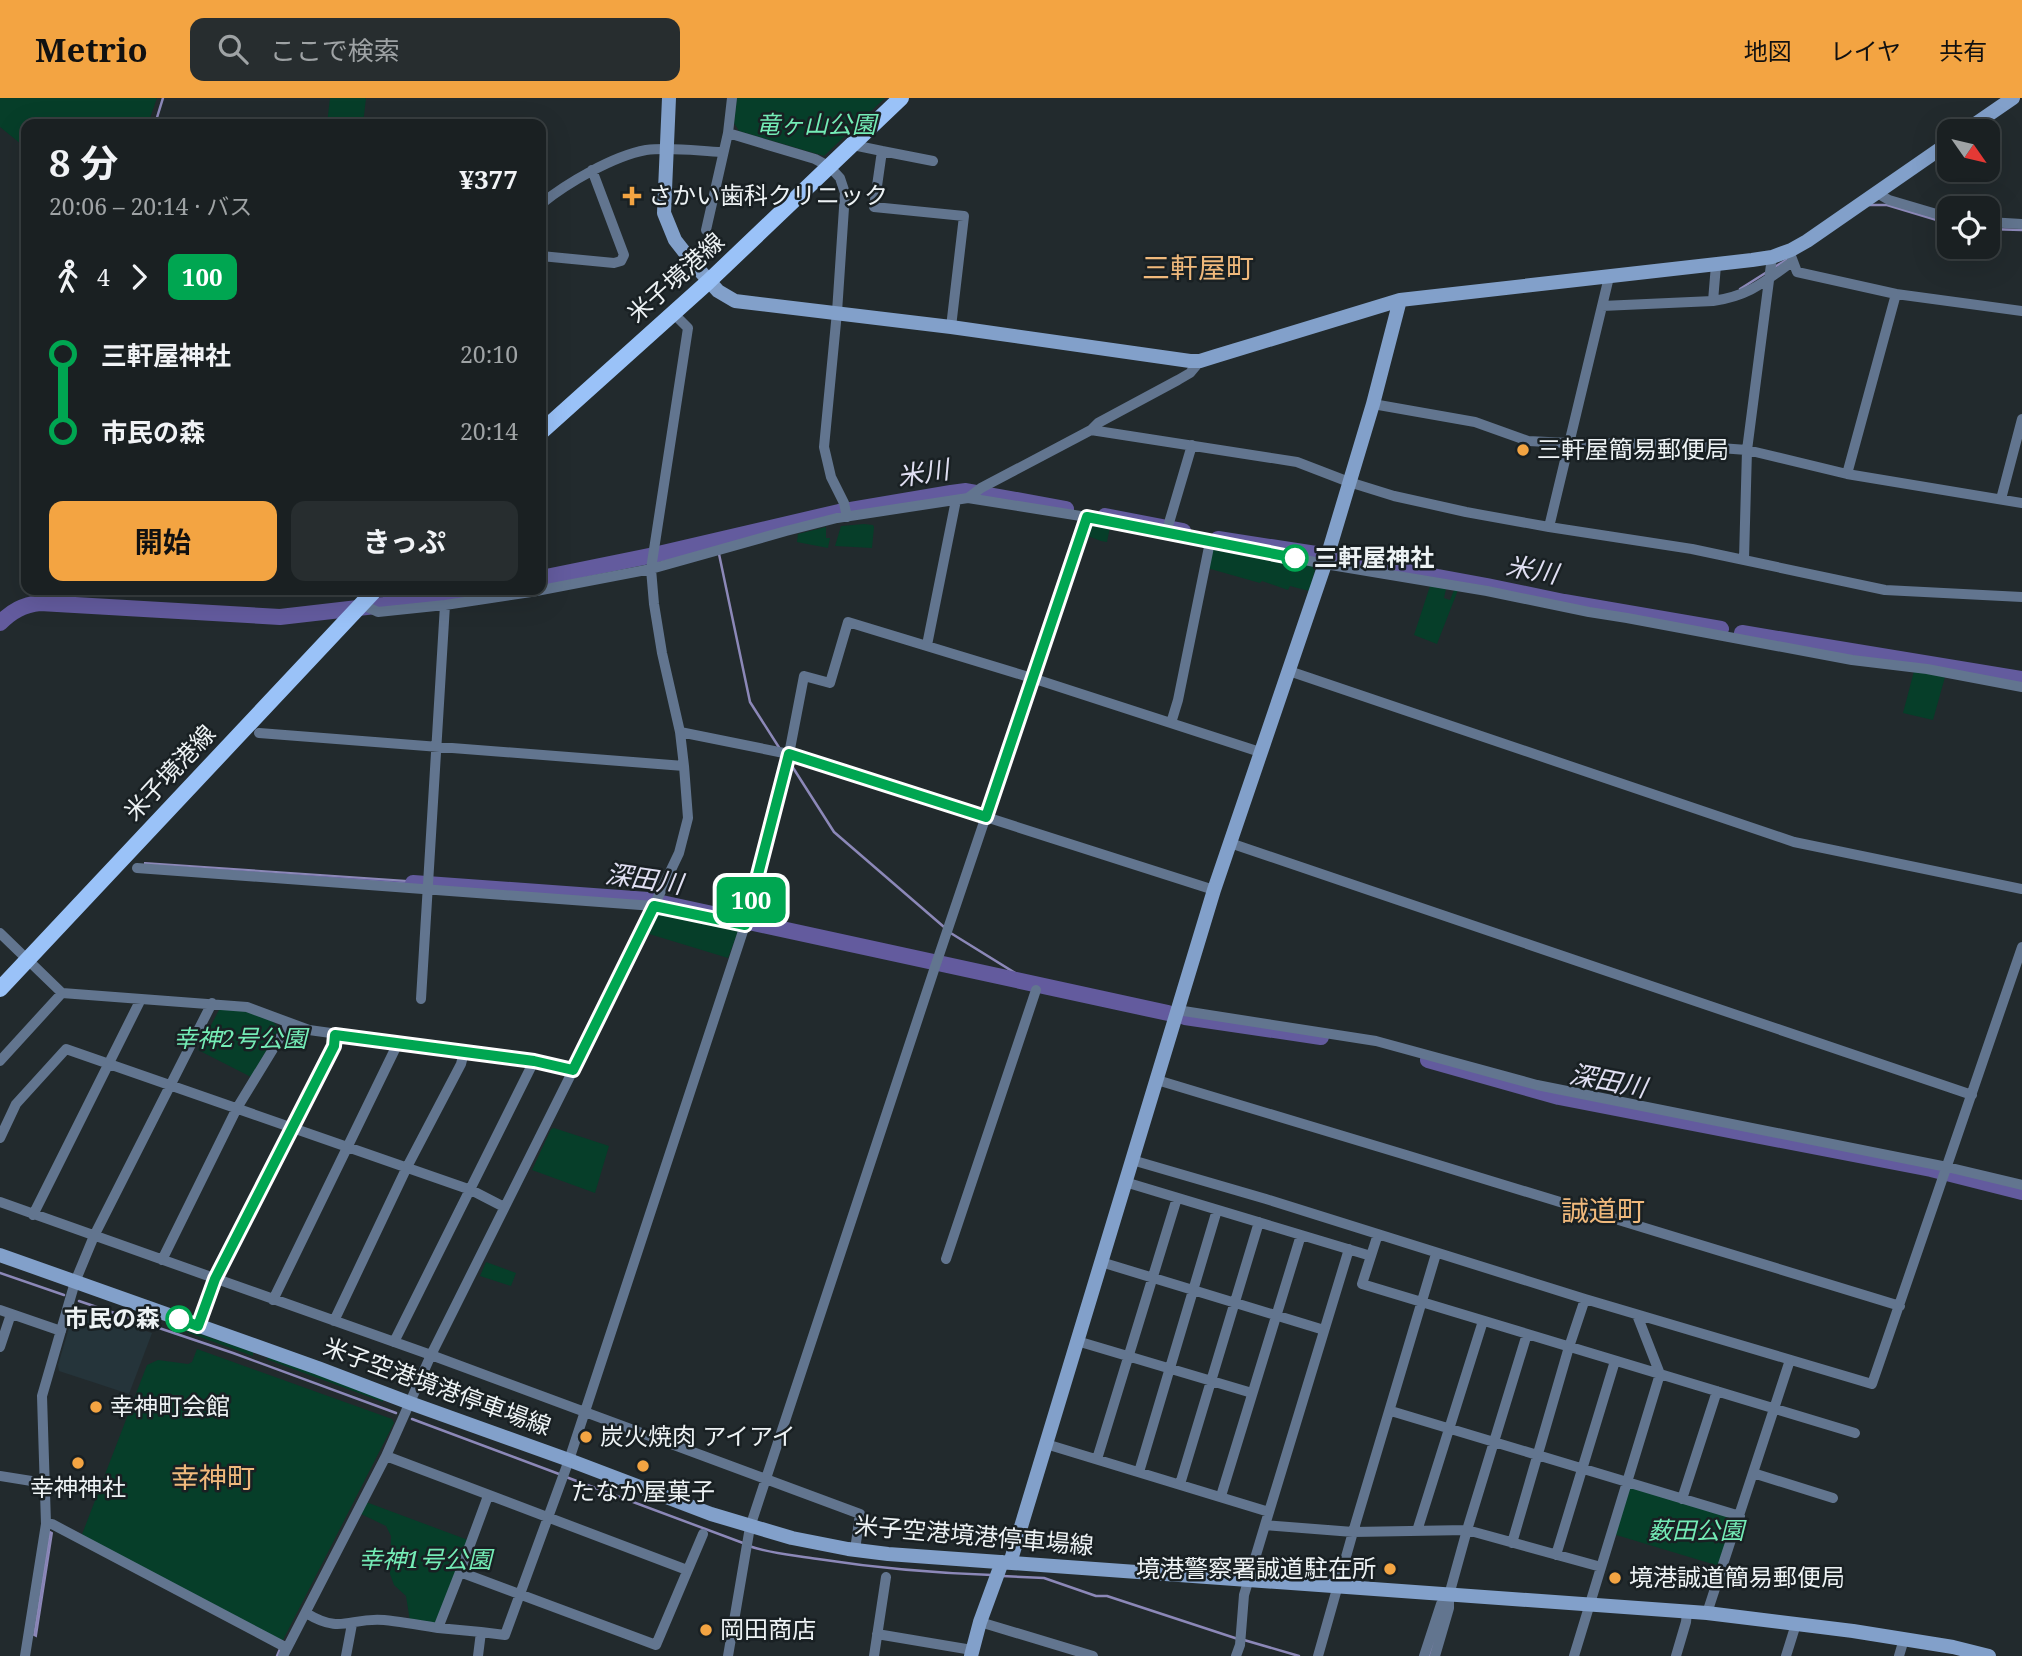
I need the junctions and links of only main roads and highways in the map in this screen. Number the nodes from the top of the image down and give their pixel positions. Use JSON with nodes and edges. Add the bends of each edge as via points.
{"nodes":[{"id":1,"x":901,"y":98,"type":"edge"},
{"id":2,"x":546,"y":427,"type":"edge"},
{"id":3,"x":370,"y":595,"type":"edge"},
{"id":4,"x":0,"y":989,"type":"edge"}],
"edges":[{"from":1,"to":2,"type":"main road","name":"米子境港線","via":[[708,282]]},
{"from":3,"to":4,"type":"main road","name":"米子境港線"}]}
